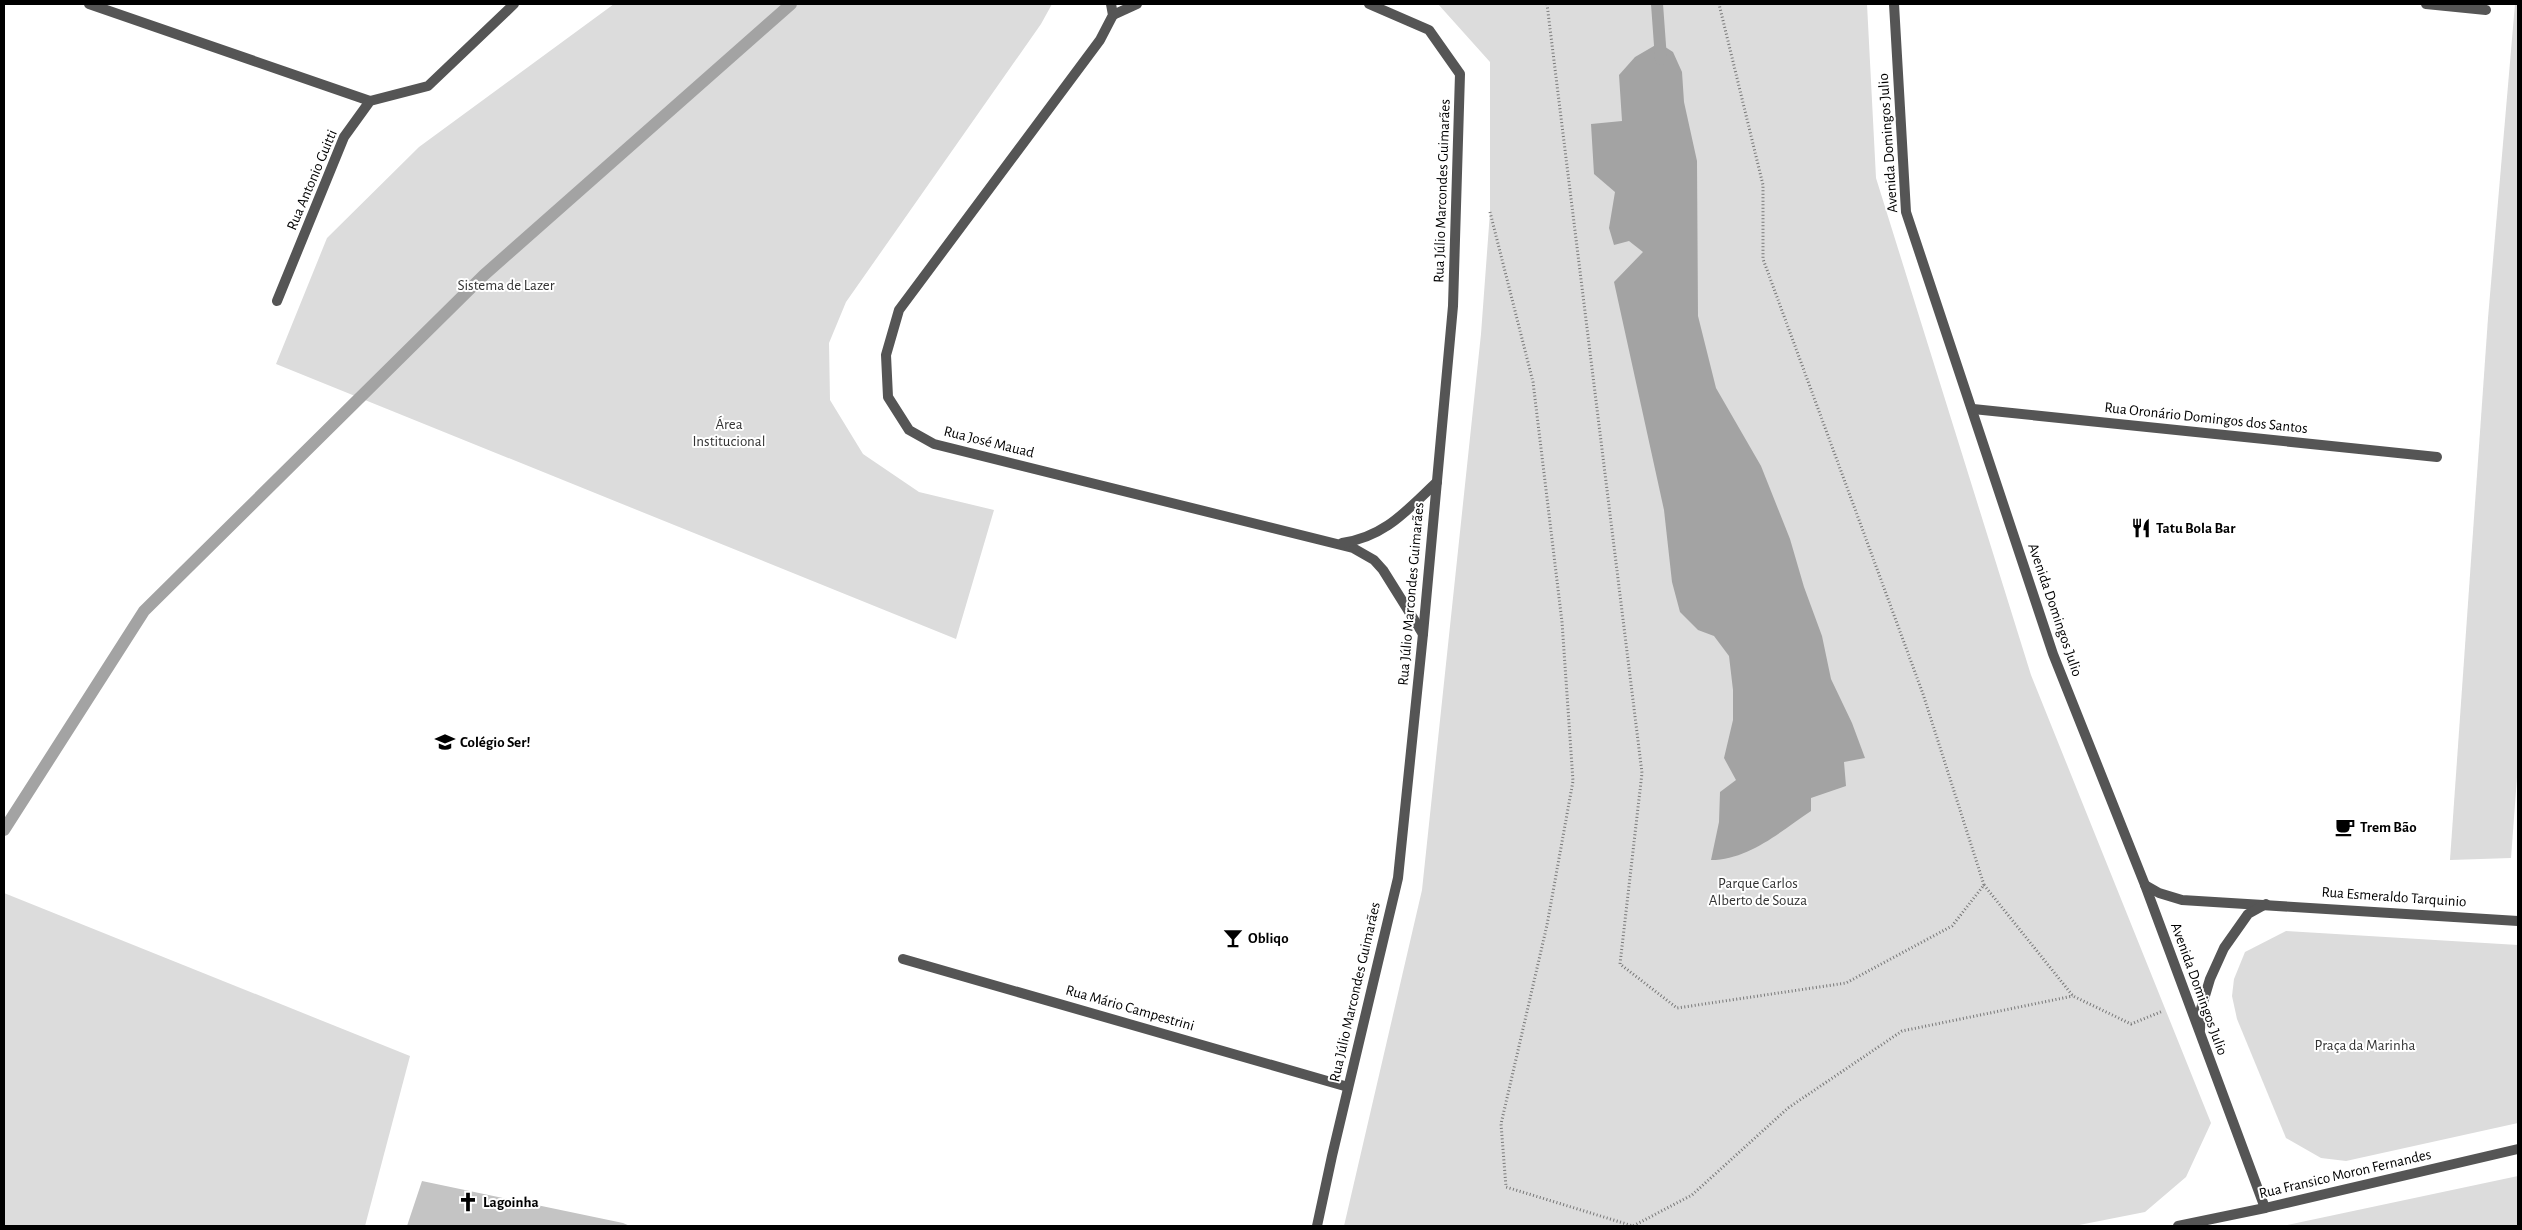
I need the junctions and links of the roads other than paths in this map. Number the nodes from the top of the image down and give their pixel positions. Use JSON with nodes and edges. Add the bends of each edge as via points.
{"nodes":[{"id":1,"x":89,"y":4,"type":"edge"},
{"id":2,"x":514,"y":4,"type":"edge"},
{"id":3,"x":1111,"y":4,"type":"edge"},
{"id":4,"x":1137,"y":4,"type":"edge"},
{"id":5,"x":1370,"y":4,"type":"edge"},
{"id":6,"x":1894,"y":4,"type":"edge"},
{"id":7,"x":2426,"y":4,"type":"edge"},
{"id":8,"x":2486,"y":10,"type":"dead end"},
{"id":9,"x":1113,"y":15,"type":"junction"},
{"id":10,"x":370,"y":101,"type":"junction"},
{"id":11,"x":277,"y":301,"type":"dead end"},
{"id":12,"x":1972,"y":410,"type":"junction"},
{"id":13,"x":2437,"y":456,"type":"dead end"},
{"id":14,"x":1437,"y":482,"type":"junction"},
{"id":15,"x":1338,"y":543,"type":"junction"},
{"id":16,"x":1424,"y":634,"type":"junction"},
{"id":17,"x":2145,"y":885,"type":"junction"},
{"id":18,"x":2267,"y":904,"type":"junction"},
{"id":19,"x":2518,"y":921,"type":"edge"},
{"id":20,"x":902,"y":959,"type":"dead end"},
{"id":21,"x":2200,"y":1035,"type":"junction"},
{"id":22,"x":1348,"y":1087,"type":"junction"},
{"id":23,"x":2518,"y":1149,"type":"edge"},
{"id":24,"x":2265,"y":1208,"type":"junction"},
{"id":25,"x":1317,"y":1226,"type":"edge"},
{"id":26,"x":2178,"y":1226,"type":"edge"}],
"edges":[{"from":1,"to":10,"type":"street"},
{"from":2,"to":10,"type":"street","via":[[428,86]]},
{"from":3,"to":9,"type":"street"},
{"from":4,"to":9,"type":"street"},
{"from":5,"to":14,"type":"street","name":"Rua Júlio Marcondes Guimarães","via":[[1429,30],[1460,74],[1453,306]]},
{"from":6,"to":12,"type":"street","name":"Avenida Domingos Julio","via":[[1906,212]]},
{"from":7,"to":8,"type":"street"},
{"from":9,"to":15,"type":"street","name":"Rua José Mauad","via":[[1100,40],[899,310],[886,355],[888,397],[909,430],[934,444]]},
{"from":10,"to":11,"type":"street","name":"Rua Antonio Guitti","via":[[344,137]]},
{"from":12,"to":13,"type":"street","name":"Rua Oronário Domingos dos Santos"},
{"from":12,"to":17,"type":"street","name":"Avenida Domingos Julio","via":[[2053,654]]},
{"from":14,"to":15,"type":"street","name":"Rua José Mauad","via":[[1388,527],[1355,541]]},
{"from":14,"to":16,"type":"street","name":"Rua Júlio Marcondes Guimarães"},
{"from":15,"to":16,"type":"street","name":"Rua José Mauad","via":[[1374,560]]},
{"from":16,"to":22,"type":"street","name":"Rua Júlio Marcondes Guimarães","via":[[1398,878]]},
{"from":17,"to":18,"type":"street","name":"Rua Esmeraldo Tarquinio","via":[[2182,900]]},
{"from":17,"to":21,"type":"street","name":"Avenida Domingos Julio"},
{"from":18,"to":19,"type":"street","name":"Rua Esmeraldo Tarquinio"},
{"from":18,"to":21,"type":"street","via":[[2248,914],[2224,948],[2201,1009]]},
{"from":20,"to":22,"type":"street","name":"Rua Mário Campestrini"},
{"from":21,"to":24,"type":"street","name":"Avenida Domingos Julio"},
{"from":22,"to":25,"type":"street","name":"Rua Júlio Marcondes Guimarães"},
{"from":23,"to":24,"type":"street","name":"Rua Fransico Moron Fernandes"},
{"from":24,"to":26,"type":"street","name":"Rua Fransico Moron Fernandes"}]}
